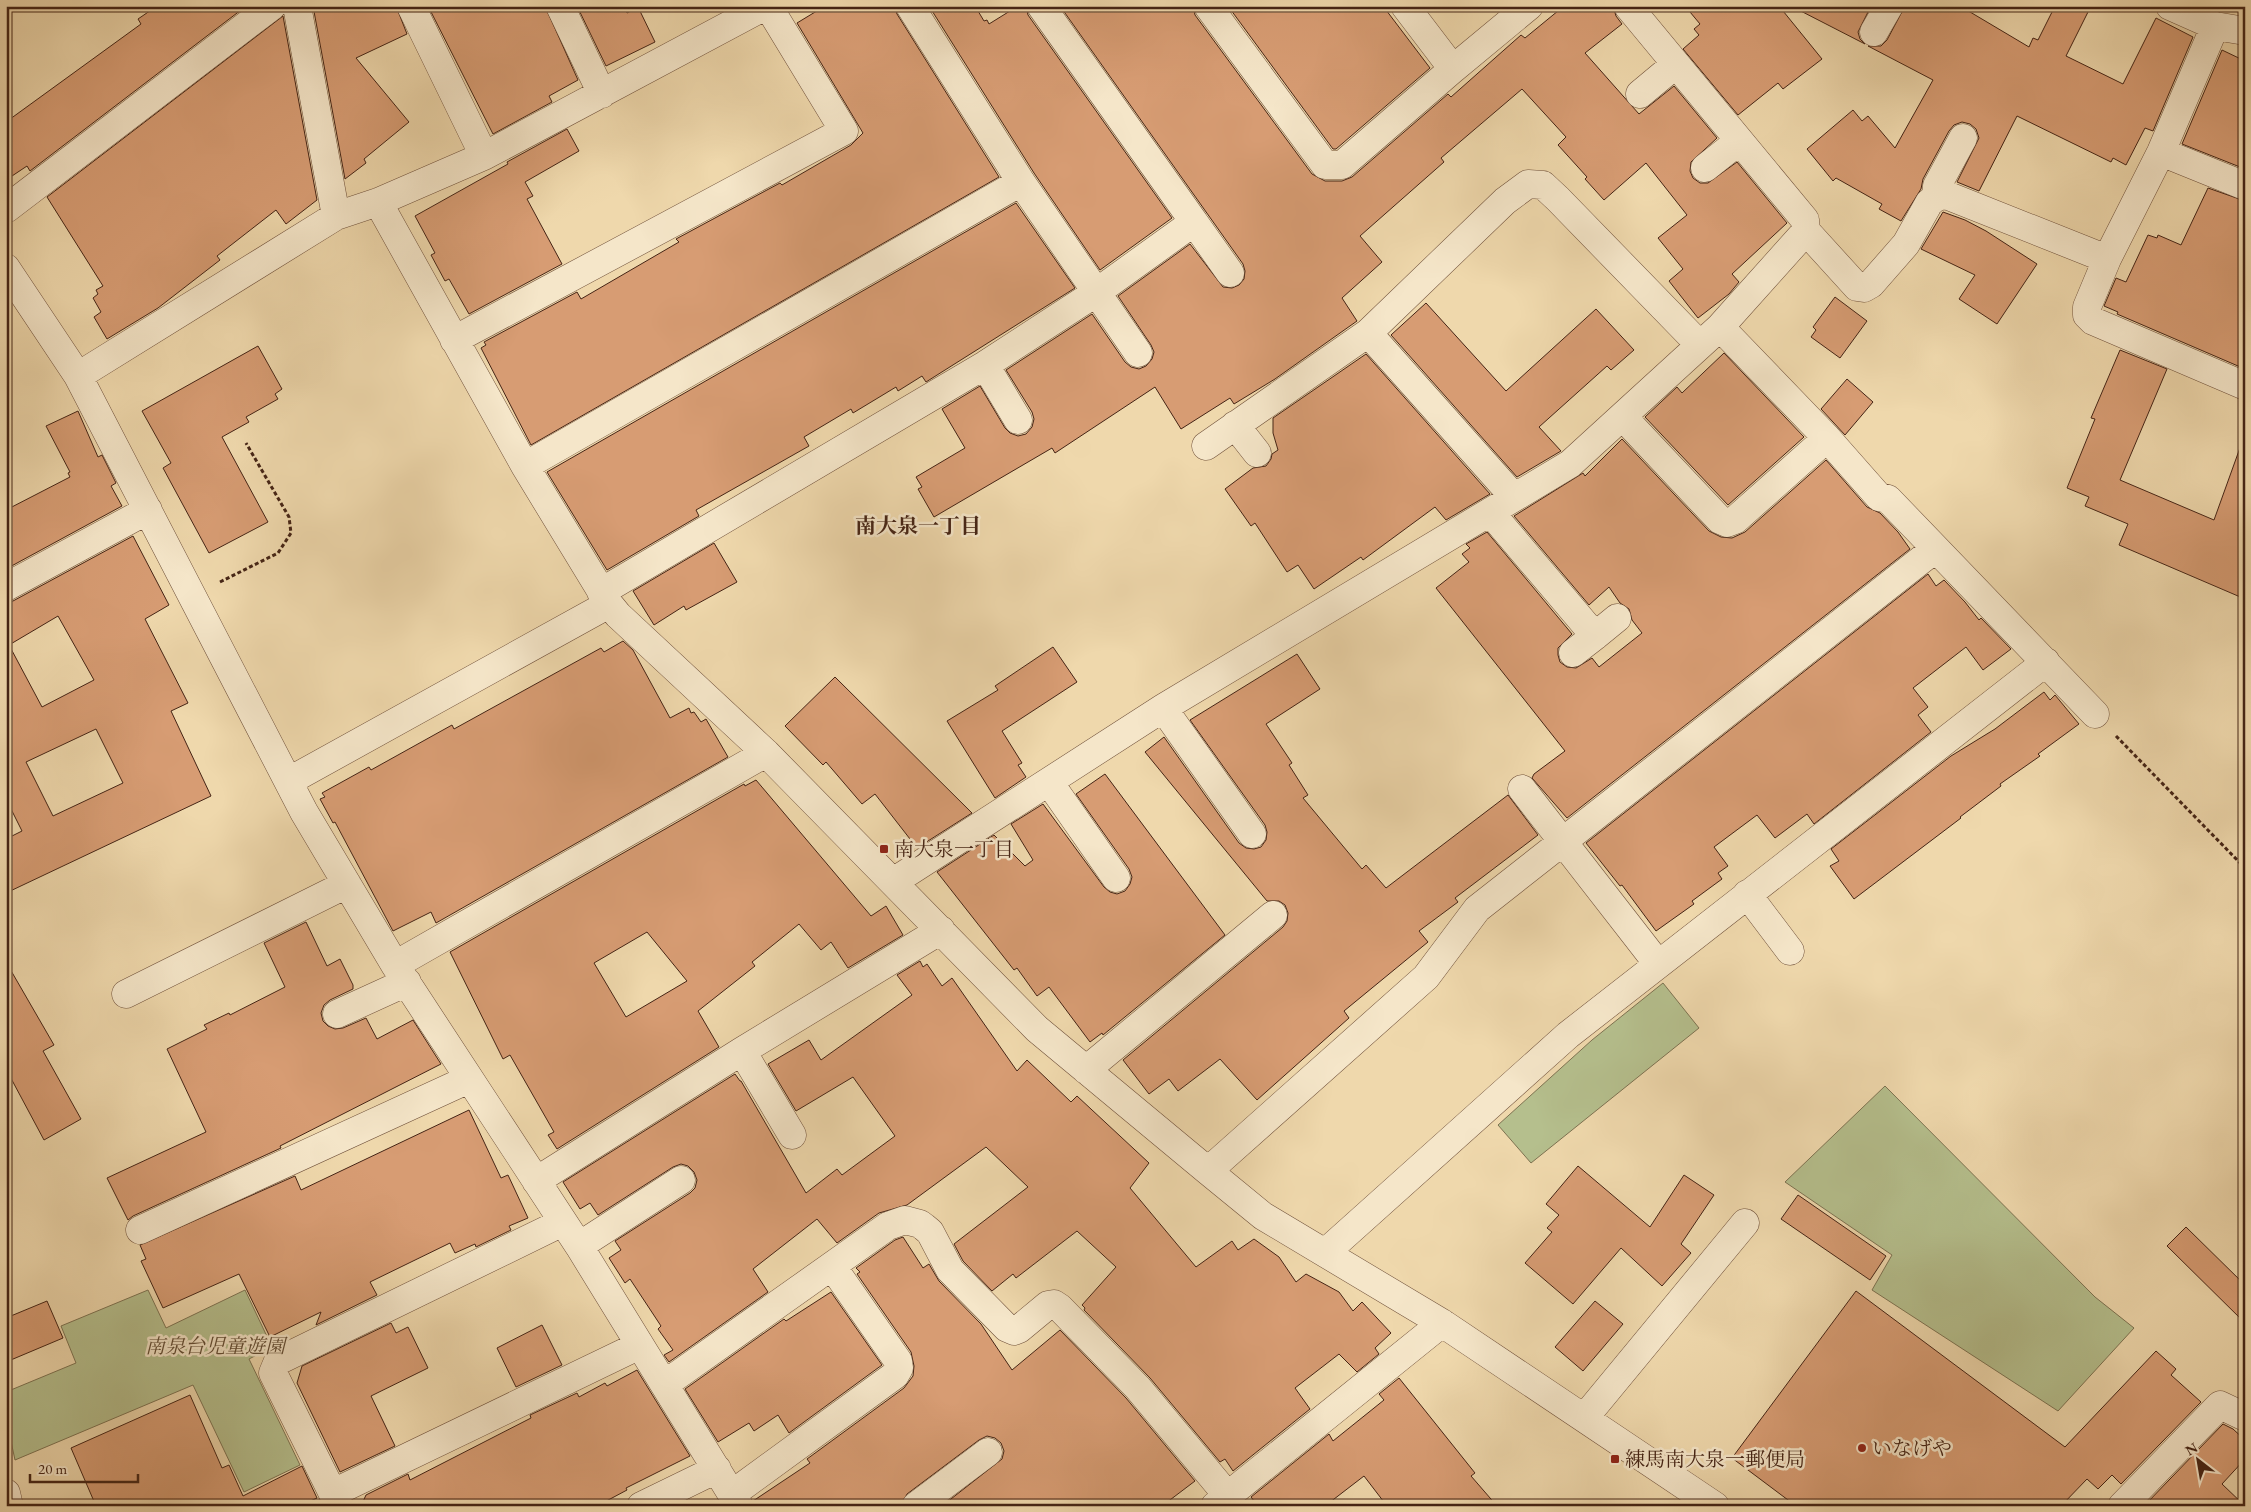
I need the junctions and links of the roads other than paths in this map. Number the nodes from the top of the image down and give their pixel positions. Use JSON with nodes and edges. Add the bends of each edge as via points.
{"nodes":[{"id":1,"x":272,"y":6,"type":"edge"},
{"id":2,"x":297,"y":6,"type":"edge"},
{"id":3,"x":411,"y":6,"type":"edge"},
{"id":4,"x":560,"y":6,"type":"edge"},
{"id":5,"x":767,"y":6,"type":"edge"},
{"id":6,"x":910,"y":6,"type":"edge"},
{"id":7,"x":1041,"y":6,"type":"edge"},
{"id":8,"x":1208,"y":6,"type":"edge"},
{"id":9,"x":1405,"y":6,"type":"edge"},
{"id":10,"x":1529,"y":6,"type":"edge"},
{"id":11,"x":1628,"y":6,"type":"edge"},
{"id":12,"x":1889,"y":6,"type":"edge"},
{"id":13,"x":2170,"y":6,"type":"edge"},
{"id":14,"x":726,"y":16,"type":"edge"},
{"id":15,"x":2215,"y":26,"type":"junction"},
{"id":16,"x":2245,"y":31,"type":"edge"},
{"id":17,"x":1874,"y":32,"type":"dead end"},
{"id":18,"x":1676,"y":64,"type":"junction"},
{"id":19,"x":1453,"y":68,"type":"junction"},
{"id":20,"x":602,"y":94,"type":"junction"},
{"id":21,"x":1640,"y":94,"type":"dead end"},
{"id":22,"x":1963,"y":138,"type":"dead end"},
{"id":23,"x":1739,"y":141,"type":"junction"},
{"id":24,"x":2161,"y":152,"type":"junction"},
{"id":25,"x":484,"y":156,"type":"junction"},
{"id":26,"x":1705,"y":168,"type":"dead end"},
{"id":27,"x":1020,"y":182,"type":"junction"},
{"id":28,"x":2245,"y":186,"type":"edge"},
{"id":29,"x":1936,"y":197,"type":"junction"},
{"id":30,"x":378,"y":202,"type":"junction"},
{"id":31,"x":6,"y":209,"type":"edge"},
{"id":32,"x":336,"y":216,"type":"junction"},
{"id":33,"x":1194,"y":222,"type":"junction"},
{"id":34,"x":1806,"y":231,"type":"junction"},
{"id":35,"x":2107,"y":259,"type":"junction"},
{"id":36,"x":6,"y":268,"type":"edge"},
{"id":37,"x":1230,"y":273,"type":"dead end"},
{"id":38,"x":1097,"y":292,"type":"junction"},
{"id":39,"x":1720,"y":326,"type":"junction"},
{"id":40,"x":1368,"y":333,"type":"junction"},
{"id":41,"x":454,"y":340,"type":"junction"},
{"id":42,"x":1699,"y":344,"type":"junction"},
{"id":43,"x":1138,"y":353,"type":"dead end"},
{"id":44,"x":985,"y":365,"type":"junction"},
{"id":45,"x":78,"y":376,"type":"junction"},
{"id":46,"x":2245,"y":386,"type":"edge"},
{"id":47,"x":1622,"y":417,"type":"junction"},
{"id":48,"x":1018,"y":420,"type":"dead end"},
{"id":49,"x":1236,"y":425,"type":"junction"},
{"id":50,"x":1827,"y":438,"type":"junction"},
{"id":51,"x":1206,"y":446,"type":"dead end"},
{"id":52,"x":1257,"y":452,"type":"dead end"},
{"id":53,"x":525,"y":466,"type":"junction"},
{"id":54,"x":1514,"y":497,"type":"junction"},
{"id":55,"x":148,"y":510,"type":"junction"},
{"id":56,"x":1490,"y":512,"type":"junction"},
{"id":57,"x":1935,"y":549,"type":"junction"},
{"id":58,"x":6,"y":587,"type":"edge"},
{"id":59,"x":605,"y":598,"type":"junction"},
{"id":60,"x":1617,"y":618,"type":"dead end"},
{"id":61,"x":1595,"y":636,"type":"junction"},
{"id":62,"x":1574,"y":653,"type":"dead end"},
{"id":63,"x":2046,"y":662,"type":"junction"},
{"id":64,"x":1163,"y":708,"type":"junction"},
{"id":65,"x":2095,"y":714,"type":"road end"},
{"id":66,"x":766,"y":754,"type":"junction"},
{"id":67,"x":289,"y":781,"type":"junction"},
{"id":68,"x":1049,"y":782,"type":"junction"},
{"id":69,"x":1522,"y":789,"type":"dead end"},
{"id":70,"x":1252,"y":834,"type":"dead end"},
{"id":71,"x":1563,"y":842,"type":"junction"},
{"id":72,"x":1116,"y":878,"type":"dead end"},
{"id":73,"x":893,"y":882,"type":"junction"},
{"id":74,"x":347,"y":884,"type":"junction"},
{"id":75,"x":1747,"y":894,"type":"junction"},
{"id":76,"x":1273,"y":914,"type":"dead end"},
{"id":77,"x":941,"y":930,"type":"junction"},
{"id":78,"x":1790,"y":951,"type":"dead end"},
{"id":79,"x":1658,"y":964,"type":"junction"},
{"id":80,"x":401,"y":973,"type":"junction"},
{"id":81,"x":126,"y":994,"type":"dead end"},
{"id":82,"x":337,"y":1014,"type":"dead end"},
{"id":83,"x":742,"y":1051,"type":"junction"},
{"id":84,"x":1086,"y":1070,"type":"junction"},
{"id":85,"x":469,"y":1079,"type":"junction"},
{"id":86,"x":792,"y":1135,"type":"dead end"},
{"id":87,"x":1208,"y":1171,"type":"junction"},
{"id":88,"x":681,"y":1180,"type":"dead end"},
{"id":89,"x":536,"y":1181,"type":"junction"},
{"id":90,"x":563,"y":1222,"type":"junction"},
{"id":91,"x":1745,"y":1224,"type":"dead end"},
{"id":92,"x":140,"y":1230,"type":"dead end"},
{"id":93,"x":579,"y":1246,"type":"junction"},
{"id":94,"x":1326,"y":1252,"type":"junction"},
{"id":95,"x":832,"y":1266,"type":"junction"},
{"id":96,"x":1442,"y":1323,"type":"junction"},
{"id":97,"x":640,"y":1345,"type":"junction"},
{"id":98,"x":665,"y":1384,"type":"junction"},
{"id":99,"x":1585,"y":1417,"type":"junction"},
{"id":100,"x":2245,"y":1417,"type":"edge"},
{"id":101,"x":988,"y":1452,"type":"dead end"},
{"id":102,"x":717,"y":1469,"type":"junction"},
{"id":103,"x":6,"y":1493,"type":"edge"},
{"id":104,"x":336,"y":1500,"type":"edge"},
{"id":105,"x":735,"y":1500,"type":"edge"},
{"id":106,"x":1221,"y":1501,"type":"edge"},
{"id":107,"x":1695,"y":1501,"type":"edge"},
{"id":108,"x":9,"y":1506,"type":"edge"},
{"id":109,"x":641,"y":1506,"type":"edge"},
{"id":110,"x":916,"y":1506,"type":"edge"},
{"id":111,"x":2122,"y":1506,"type":"edge"}],
"edges":[{"from":1,"to":31,"type":"street"},
{"from":2,"to":32,"type":"street"},
{"from":3,"to":25,"type":"street"},
{"from":4,"to":20,"type":"street"},
{"from":5,"to":14,"type":"street"},
{"from":5,"to":41,"type":"street","via":[[844,131]]},
{"from":6,"to":27,"type":"street"},
{"from":7,"to":33,"type":"street"},
{"from":8,"to":19,"type":"street","via":[[1325,165],[1342,165]]},
{"from":9,"to":19,"type":"street"},
{"from":10,"to":19,"type":"street"},
{"from":11,"to":18,"type":"street"},
{"from":12,"to":17,"type":"street"},
{"from":13,"to":15,"type":"street"},
{"from":14,"to":20,"type":"street"},
{"from":15,"to":16,"type":"street"},
{"from":15,"to":24,"type":"street"},
{"from":18,"to":21,"type":"street"},
{"from":18,"to":23,"type":"street"},
{"from":20,"to":25,"type":"street"},
{"from":22,"to":29,"type":"street","via":[[1937,186]]},
{"from":23,"to":26,"type":"street"},
{"from":23,"to":34,"type":"street","via":[[1805,220]]},
{"from":24,"to":28,"type":"street"},
{"from":24,"to":35,"type":"street"},
{"from":25,"to":30,"type":"street"},
{"from":27,"to":38,"type":"street"},
{"from":27,"to":53,"type":"street"},
{"from":29,"to":34,"type":"street","via":[[1929,203],[1906,244],[1872,284],[1864,288],[1857,286]]},
{"from":29,"to":35,"type":"street","via":[[1946,195]]},
{"from":30,"to":32,"type":"street"},
{"from":30,"to":41,"type":"street"},
{"from":32,"to":45,"type":"street"},
{"from":33,"to":37,"type":"street"},
{"from":33,"to":38,"type":"street"},
{"from":34,"to":39,"type":"street"},
{"from":35,"to":46,"type":"street","via":[[2087,307],[2087,315]]},
{"from":36,"to":45,"type":"street"},
{"from":38,"to":43,"type":"street"},
{"from":38,"to":44,"type":"street"},
{"from":39,"to":42,"type":"street"},
{"from":39,"to":50,"type":"street"},
{"from":40,"to":42,"type":"street","via":[[1505,201],[1528,184],[1543,185],[1558,199]]},
{"from":40,"to":49,"type":"street"},
{"from":40,"to":54,"type":"street"},
{"from":41,"to":53,"type":"street"},
{"from":42,"to":47,"type":"street"},
{"from":44,"to":48,"type":"street"},
{"from":44,"to":59,"type":"street"},
{"from":45,"to":55,"type":"street"},
{"from":47,"to":50,"type":"street","via":[[1720,520],[1727,523],[1735,520]]},
{"from":47,"to":54,"type":"street","via":[[1570,464]]},
{"from":49,"to":51,"type":"street"},
{"from":49,"to":52,"type":"street"},
{"from":50,"to":57,"type":"street","via":[[1879,497],[1888,500]]},
{"from":53,"to":59,"type":"street"},
{"from":54,"to":56,"type":"street"},
{"from":55,"to":58,"type":"street"},
{"from":55,"to":67,"type":"street"},
{"from":56,"to":61,"type":"street"},
{"from":56,"to":64,"type":"street"},
{"from":57,"to":63,"type":"street"},
{"from":57,"to":71,"type":"street"},
{"from":59,"to":66,"type":"street","via":[[618,615]]},
{"from":59,"to":67,"type":"street"},
{"from":60,"to":61,"type":"street"},
{"from":61,"to":62,"type":"street"},
{"from":63,"to":65,"type":"street"},
{"from":63,"to":75,"type":"street"},
{"from":64,"to":68,"type":"street"},
{"from":64,"to":70,"type":"street"},
{"from":66,"to":73,"type":"street"},
{"from":66,"to":80,"type":"street"},
{"from":67,"to":74,"type":"street"},
{"from":68,"to":72,"type":"street"},
{"from":68,"to":73,"type":"street"},
{"from":69,"to":71,"type":"street"},
{"from":71,"to":79,"type":"street"},
{"from":71,"to":87,"type":"street","via":[[1477,909],[1426,977]]},
{"from":73,"to":77,"type":"street"},
{"from":74,"to":80,"type":"street"},
{"from":74,"to":81,"type":"street"},
{"from":75,"to":78,"type":"street"},
{"from":75,"to":79,"type":"street"},
{"from":76,"to":84,"type":"street"},
{"from":77,"to":83,"type":"street"},
{"from":77,"to":84,"type":"street","via":[[1037,1029]]},
{"from":79,"to":94,"type":"street","via":[[1568,1035]]},
{"from":80,"to":82,"type":"street"},
{"from":80,"to":85,"type":"street"},
{"from":83,"to":86,"type":"street"},
{"from":83,"to":89,"type":"street"},
{"from":84,"to":87,"type":"street"},
{"from":85,"to":89,"type":"street"},
{"from":85,"to":92,"type":"street"},
{"from":87,"to":94,"type":"street","via":[[1262,1216]]},
{"from":88,"to":93,"type":"street"},
{"from":89,"to":90,"type":"street"},
{"from":90,"to":93,"type":"street"},
{"from":90,"to":104,"type":"street","via":[[278,1360],[273,1373]]},
{"from":91,"to":99,"type":"street"},
{"from":93,"to":97,"type":"street"},
{"from":94,"to":96,"type":"street"},
{"from":95,"to":98,"type":"street"},
{"from":95,"to":105,"type":"street","via":[[898,1361],[899,1368],[895,1375]]},
{"from":95,"to":106,"type":"street","via":[[888,1226],[905,1220],[920,1224],[930,1232],[950,1270],[1007,1328],[1019,1329],[1048,1305],[1054,1304],[1138,1388]]},
{"from":96,"to":99,"type":"street"},
{"from":96,"to":106,"type":"street"},
{"from":97,"to":98,"type":"street"},
{"from":97,"to":104,"type":"street"},
{"from":98,"to":102,"type":"street"},
{"from":99,"to":107,"type":"street"},
{"from":100,"to":111,"type":"street","via":[[2220,1406]]},
{"from":101,"to":110,"type":"street"},
{"from":102,"to":105,"type":"street"},
{"from":102,"to":109,"type":"street"},
{"from":103,"to":108,"type":"street"}]}
